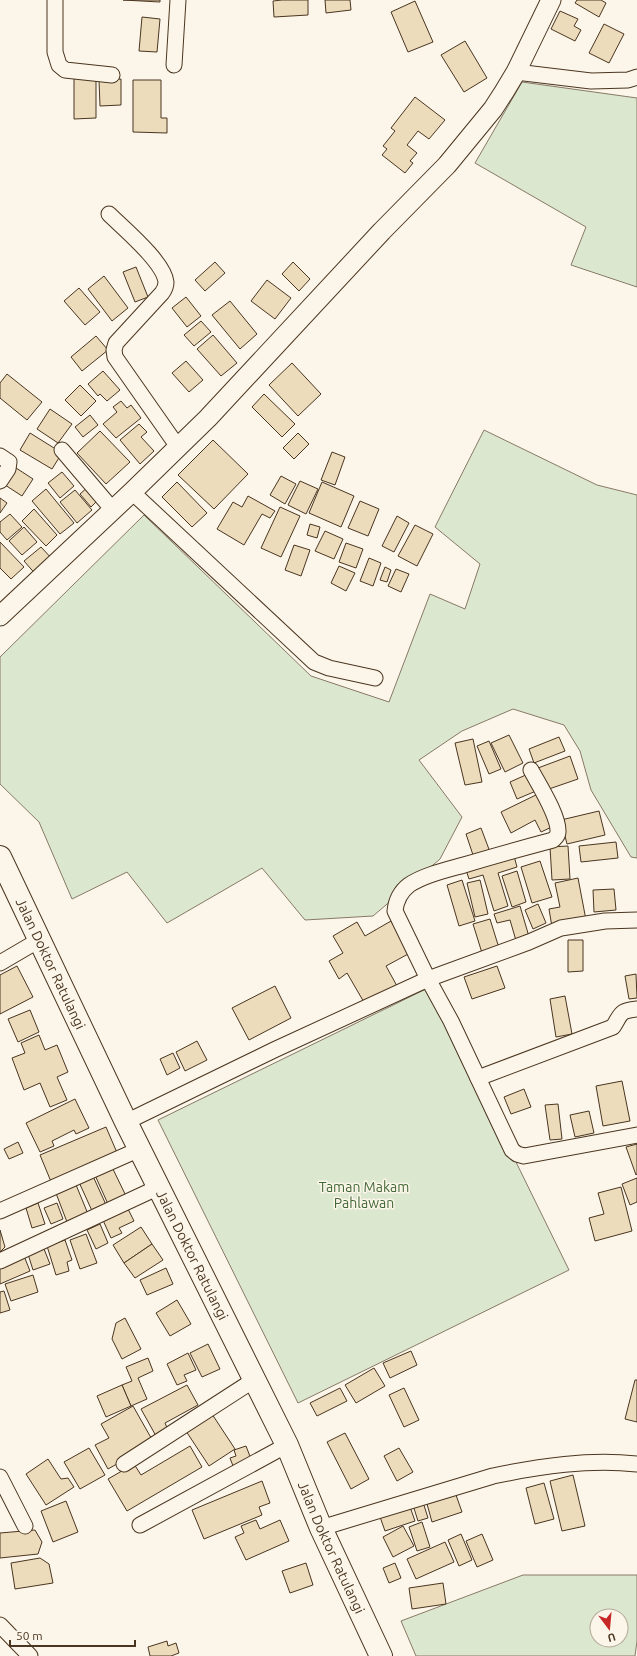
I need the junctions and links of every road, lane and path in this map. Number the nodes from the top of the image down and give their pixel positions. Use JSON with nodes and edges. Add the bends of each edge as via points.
{"nodes":[{"id":1,"x":55,"y":0,"type":"edge"},
{"id":2,"x":178,"y":0,"type":"edge"},
{"id":3,"x":551,"y":0,"type":"edge"},
{"id":4,"x":174,"y":65,"type":"dead end"},
{"id":5,"x":516,"y":72,"type":"junction"},
{"id":6,"x":112,"y":75,"type":"dead end"},
{"id":7,"x":637,"y":77,"type":"edge"},
{"id":8,"x":109,"y":214,"type":"dead end"},
{"id":9,"x":178,"y":447,"type":"junction"},
{"id":10,"x":62,"y":450,"type":"dead end"},
{"id":11,"x":0,"y":456,"type":"edge"},
{"id":12,"x":0,"y":481,"type":"edge"},
{"id":13,"x":132,"y":492,"type":"junction"},
{"id":14,"x":113,"y":510,"type":"junction"},
{"id":15,"x":0,"y":616,"type":"edge"},
{"id":16,"x":375,"y":678,"type":"dead end"},
{"id":17,"x":531,"y":770,"type":"dead end"},
{"id":18,"x":0,"y":856,"type":"edge"},
{"id":19,"x":637,"y":920,"type":"edge"},
{"id":20,"x":41,"y":939,"type":"junction"},
{"id":21,"x":0,"y":963,"type":"edge"},
{"id":22,"x":428,"y":979,"type":"junction"},
{"id":23,"x":637,"y":1009,"type":"edge"},
{"id":24,"x":478,"y":1078,"type":"junction"},
{"id":25,"x":126,"y":1122,"type":"junction"},
{"id":26,"x":637,"y":1135,"type":"edge"},
{"id":27,"x":140,"y":1149,"type":"junction"},
{"id":28,"x":159,"y":1187,"type":"junction"},
{"id":29,"x":0,"y":1211,"type":"edge"},
{"id":30,"x":0,"y":1261,"type":"edge"},
{"id":31,"x":254,"y":1380,"type":"junction"},
{"id":32,"x":287,"y":1445,"type":"junction"},
{"id":33,"x":124,"y":1464,"type":"dead end"},
{"id":34,"x":637,"y":1464,"type":"edge"},
{"id":35,"x":0,"y":1477,"type":"edge"},
{"id":36,"x":140,"y":1525,"type":"dead end"},
{"id":37,"x":25,"y":1526,"type":"dead end"},
{"id":38,"x":321,"y":1528,"type":"junction"},
{"id":39,"x":0,"y":1625,"type":"edge"},
{"id":40,"x":30,"y":1656,"type":"edge"},
{"id":41,"x":381,"y":1656,"type":"edge"}],
"edges":[{"from":1,"to":6,"type":"street","via":[[55,52],[59,65],[65,70]]},
{"from":2,"to":4,"type":"street"},
{"from":3,"to":5,"type":"street"},
{"from":5,"to":7,"type":"street","via":[[591,81],[628,80]]},
{"from":5,"to":9,"type":"street","via":[[493,108],[447,165],[382,230]]},
{"from":8,"to":9,"type":"street","via":[[161,269],[166,282],[166,288],[162,293],[116,343],[114,354]]},
{"from":9,"to":13,"type":"street"},
{"from":10,"to":14,"type":"street"},
{"from":11,"to":12,"type":"street","via":[[9,462]]},
{"from":13,"to":14,"type":"street"},
{"from":13,"to":16,"type":"street","via":[[314,662]]},
{"from":14,"to":15,"type":"street"},
{"from":17,"to":22,"type":"street","via":[[557,824],[557,836],[553,840],[418,880],[408,886],[396,902],[395,912]]},
{"from":18,"to":20,"type":"highway","name":"Jalan Doktor Ratulangi"},
{"from":19,"to":22,"type":"street","via":[[605,921],[561,928]]},
{"from":20,"to":21,"type":"street"},
{"from":20,"to":25,"type":"highway","name":"Jalan Doktor Ratulangi"},
{"from":22,"to":24,"type":"street"},
{"from":22,"to":25,"type":"street"},
{"from":23,"to":24,"type":"street","via":[[620,1014],[613,1027]]},
{"from":24,"to":26,"type":"street","via":[[512,1150],[517,1154],[524,1156]]},
{"from":25,"to":27,"type":"highway","name":"Jalan Doktor Ratulangi"},
{"from":27,"to":28,"type":"highway","name":"Jalan Doktor Ratulangi"},
{"from":27,"to":29,"type":"street"},
{"from":28,"to":30,"type":"street"},
{"from":28,"to":31,"type":"highway","name":"Jalan Doktor Ratulangi"},
{"from":31,"to":32,"type":"highway","name":"Jalan Doktor Ratulangi"},
{"from":31,"to":33,"type":"street"},
{"from":32,"to":36,"type":"street"},
{"from":32,"to":38,"type":"highway","name":"Jalan Doktor Ratulangi"},
{"from":34,"to":38,"type":"street","via":[[612,1461],[579,1462],[520,1470]]},
{"from":35,"to":37,"type":"street"},
{"from":38,"to":41,"type":"highway","name":"Jalan Doktor Ratulangi"},
{"from":39,"to":40,"type":"street"}]}
